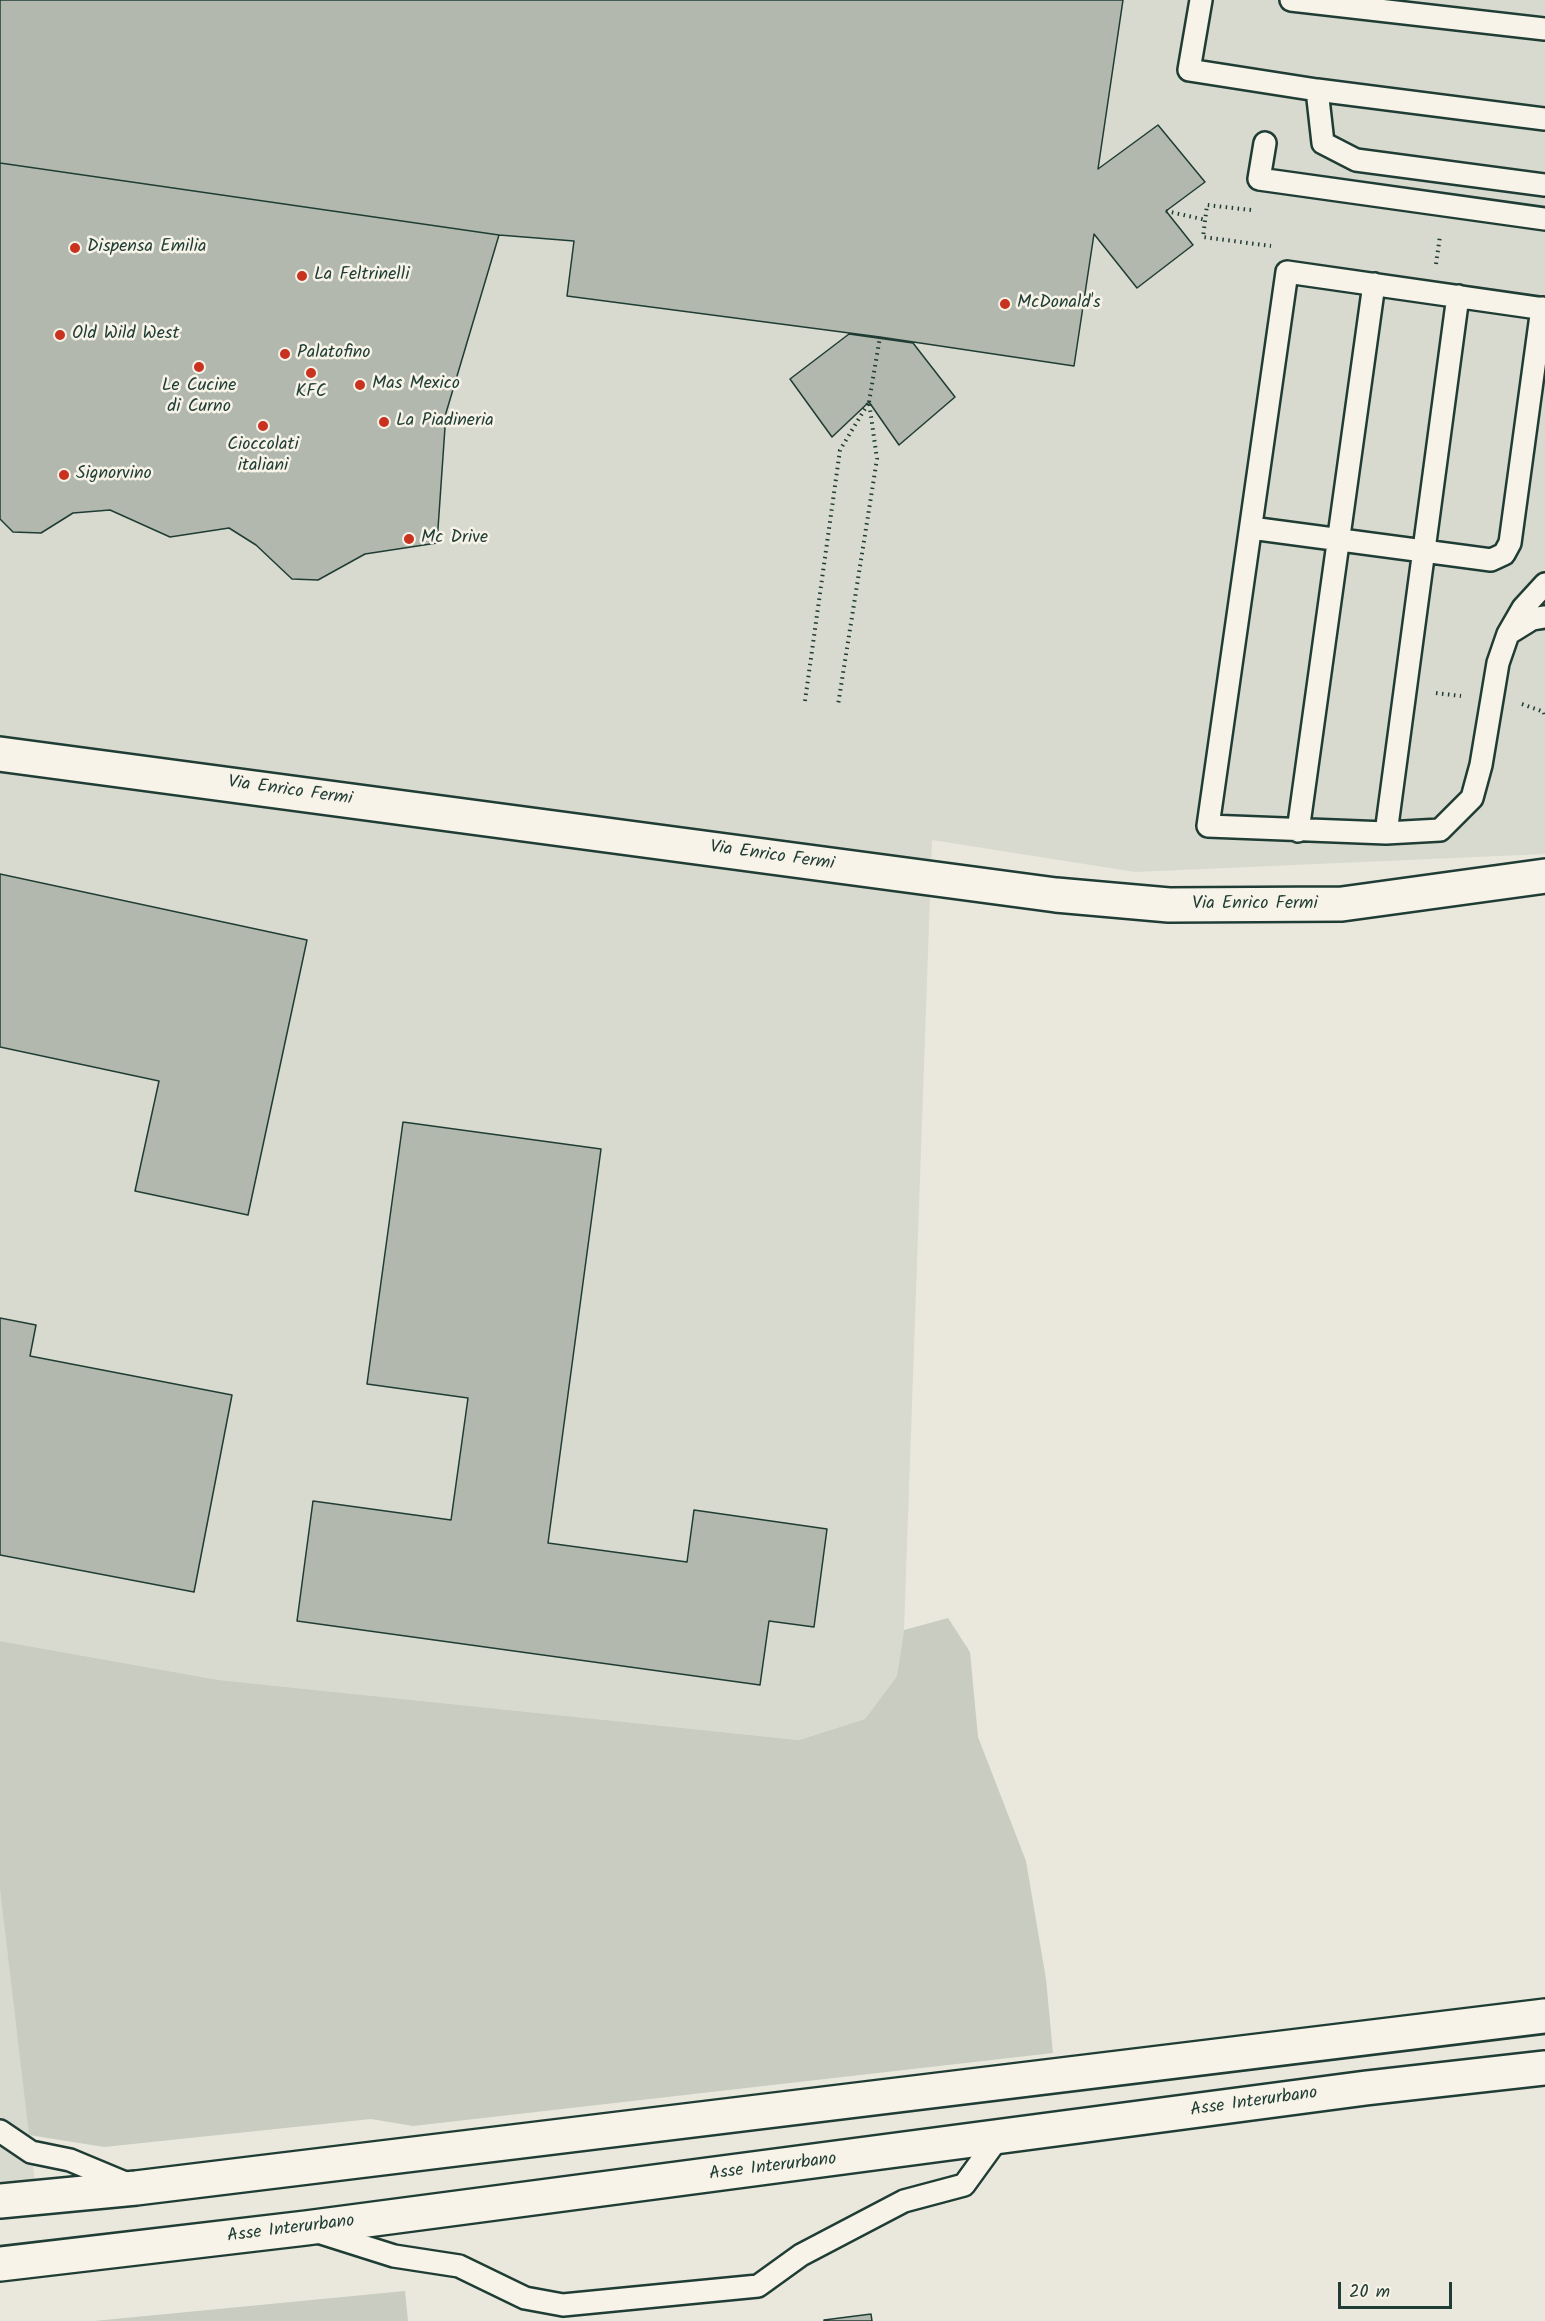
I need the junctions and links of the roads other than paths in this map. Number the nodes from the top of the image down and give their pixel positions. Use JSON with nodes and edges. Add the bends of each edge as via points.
{"nodes":[{"id":1,"x":1201,"y":0,"type":"edge"},
{"id":2,"x":1291,"y":0,"type":"edge"},
{"id":3,"x":1545,"y":29,"type":"edge"},
{"id":4,"x":1317,"y":90,"type":"junction"},
{"id":5,"x":1545,"y":119,"type":"edge"},
{"id":6,"x":1265,"y":143,"type":"dead end"},
{"id":7,"x":1545,"y":185,"type":"edge"},
{"id":8,"x":1545,"y":219,"type":"edge"},
{"id":9,"x":1374,"y":284,"type":"junction"},
{"id":10,"x":1458,"y":296,"type":"junction"},
{"id":11,"x":1543,"y":308,"type":"edge"},
{"id":12,"x":1251,"y":528,"type":"junction"},
{"id":13,"x":1339,"y":540,"type":"junction"},
{"id":14,"x":1424,"y":551,"type":"junction"},
{"id":15,"x":1545,"y":584,"type":"edge"},
{"id":16,"x":1545,"y":617,"type":"edge"},
{"id":17,"x":1508,"y":634,"type":"junction"},
{"id":18,"x":0,"y":754,"type":"edge"},
{"id":19,"x":1298,"y":831,"type":"junction"},
{"id":20,"x":1386,"y":833,"type":"junction"},
{"id":21,"x":1545,"y":876,"type":"edge"},
{"id":22,"x":1545,"y":2016,"type":"edge"},
{"id":23,"x":1545,"y":2068,"type":"edge"},
{"id":24,"x":0,"y":2132,"type":"edge"},
{"id":25,"x":998,"y":2138,"type":"junction"},
{"id":26,"x":136,"y":2188,"type":"junction"},
{"id":27,"x":0,"y":2201,"type":"edge"},
{"id":28,"x":306,"y":2228,"type":"junction"},
{"id":29,"x":0,"y":2264,"type":"edge"}],
"edges":[{"from":1,"to":4,"type":"lane","via":[[1189,70]]},
{"from":2,"to":3,"type":"lane"},
{"from":4,"to":5,"type":"lane"},
{"from":4,"to":7,"type":"lane","via":[[1323,143],[1356,160]]},
{"from":6,"to":8,"type":"lane","via":[[1259,179]]},
{"from":9,"to":10,"type":"lane"},
{"from":9,"to":12,"type":"lane","via":[[1287,272]]},
{"from":9,"to":13,"type":"lane"},
{"from":10,"to":11,"type":"lane"},
{"from":10,"to":14,"type":"lane"},
{"from":11,"to":14,"type":"lane","via":[[1510,543],[1504,555],[1491,560]]},
{"from":12,"to":13,"type":"lane"},
{"from":12,"to":19,"type":"lane","via":[[1208,826]]},
{"from":13,"to":14,"type":"lane"},
{"from":13,"to":19,"type":"lane"},
{"from":14,"to":20,"type":"lane"},
{"from":15,"to":17,"type":"lane","via":[[1523,608]]},
{"from":16,"to":17,"type":"lane","via":[[1532,619]]},
{"from":17,"to":20,"type":"lane","via":[[1498,663],[1472,798],[1440,830]]},
{"from":18,"to":21,"type":"main road","name":"Via Enrico Fermi","via":[[1056,895],[1169,906],[1342,904]]},
{"from":19,"to":20,"type":"lane"},
{"from":22,"to":26,"type":"main road"},
{"from":23,"to":25,"type":"main road","name":"Asse Interurbano"},
{"from":24,"to":26,"type":"lane","via":[[31,2152],[70,2160]]},
{"from":25,"to":28,"type":"main road","name":"Asse Interurbano"},
{"from":25,"to":28,"type":"lane","via":[[964,2185],[904,2201],[801,2255],[758,2286],[563,2305],[525,2298],[459,2266],[394,2256]]},
{"from":26,"to":27,"type":"main road"},
{"from":28,"to":29,"type":"main road","name":"Asse Interurbano"}]}
